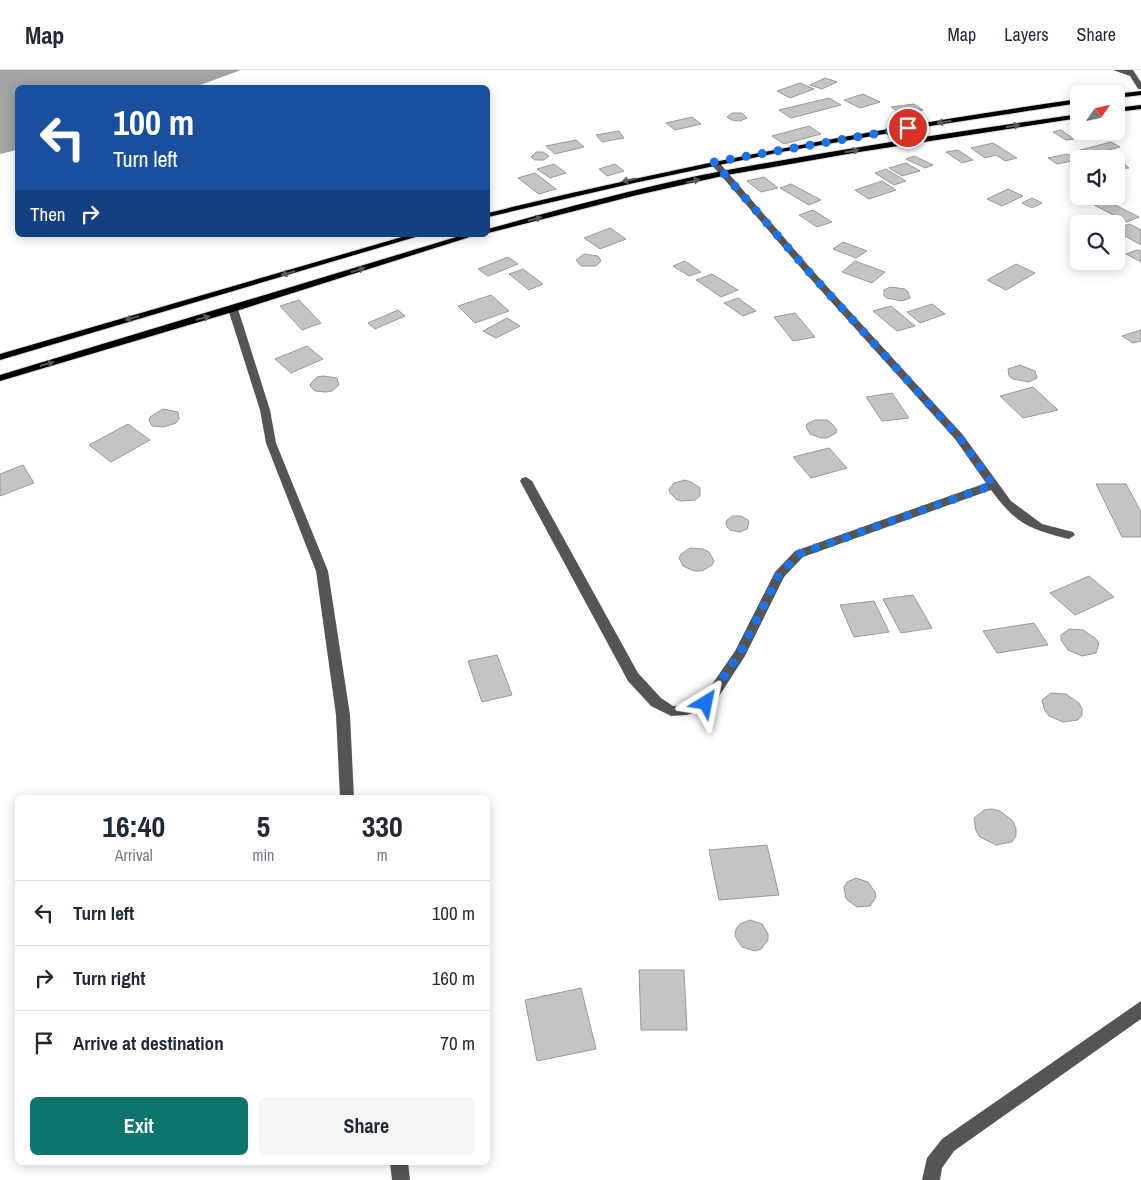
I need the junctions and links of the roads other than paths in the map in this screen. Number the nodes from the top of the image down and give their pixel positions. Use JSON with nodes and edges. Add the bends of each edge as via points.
{"nodes":[{"id":1,"x":1116,"y":70,"type":"edge"},
{"id":2,"x":1130,"y":72,"type":"edge"},
{"id":3,"x":1141,"y":87,"type":"edge"},
{"id":4,"x":1141,"y":93,"type":"edge"},
{"id":5,"x":1125,"y":95,"type":"edge"},
{"id":6,"x":1070,"y":102,"type":"edge"},
{"id":7,"x":1141,"y":107,"type":"edge"},
{"id":8,"x":1125,"y":109,"type":"edge"},
{"id":9,"x":1070,"y":117,"type":"edge"},
{"id":10,"x":714,"y":162,"type":"junction"},
{"id":11,"x":725,"y":173,"type":"junction"},
{"id":12,"x":490,"y":214,"type":"edge"},
{"id":13,"x":490,"y":230,"type":"edge"},
{"id":14,"x":411,"y":237,"type":"edge"},
{"id":15,"x":466,"y":237,"type":"edge"},
{"id":16,"x":233,"y":309,"type":"junction"},
{"id":17,"x":0,"y":356,"type":"edge"},
{"id":18,"x":0,"y":378,"type":"edge"},
{"id":19,"x":526,"y":481,"type":"dead end"},
{"id":20,"x":993,"y":485,"type":"junction"},
{"id":21,"x":1069,"y":535,"type":"dead end"},
{"id":22,"x":347,"y":795,"type":"edge"},
{"id":23,"x":1141,"y":1009,"type":"edge"},
{"id":24,"x":398,"y":1165,"type":"edge"},
{"id":25,"x":401,"y":1180,"type":"edge"},
{"id":26,"x":931,"y":1180,"type":"edge"}],
"edges":[{"from":1,"to":2,"type":"street"},
{"from":2,"to":3,"type":"street"},
{"from":4,"to":5,"type":"main road"},
{"from":6,"to":10,"type":"main road","one_way":true},
{"from":7,"to":8,"type":"main road"},
{"from":11,"to":9,"type":"main road","one_way":true},
{"from":10,"to":11,"type":"street"},
{"from":10,"to":12,"type":"main road","one_way":true},
{"from":13,"to":11,"type":"main road","one_way":true},
{"from":11,"to":20,"type":"street","via":[[810,273],[959,437]]},
{"from":14,"to":17,"type":"main road","one_way":true},
{"from":16,"to":15,"type":"main road","one_way":true},
{"from":18,"to":16,"type":"main road","one_way":true},
{"from":16,"to":22,"type":"street","via":[[265,410],[272,443],[322,571],[343,715]]},
{"from":19,"to":20,"type":"street","via":[[633,678],[656,702],[671,711],[687,710],[706,703],[740,653],[779,575],[799,554]]},
{"from":20,"to":21,"type":"street","via":[[1022,517],[1038,527]]},
{"from":23,"to":26,"type":"street","via":[[948,1145],[933,1164]]},
{"from":24,"to":25,"type":"street"}]}
